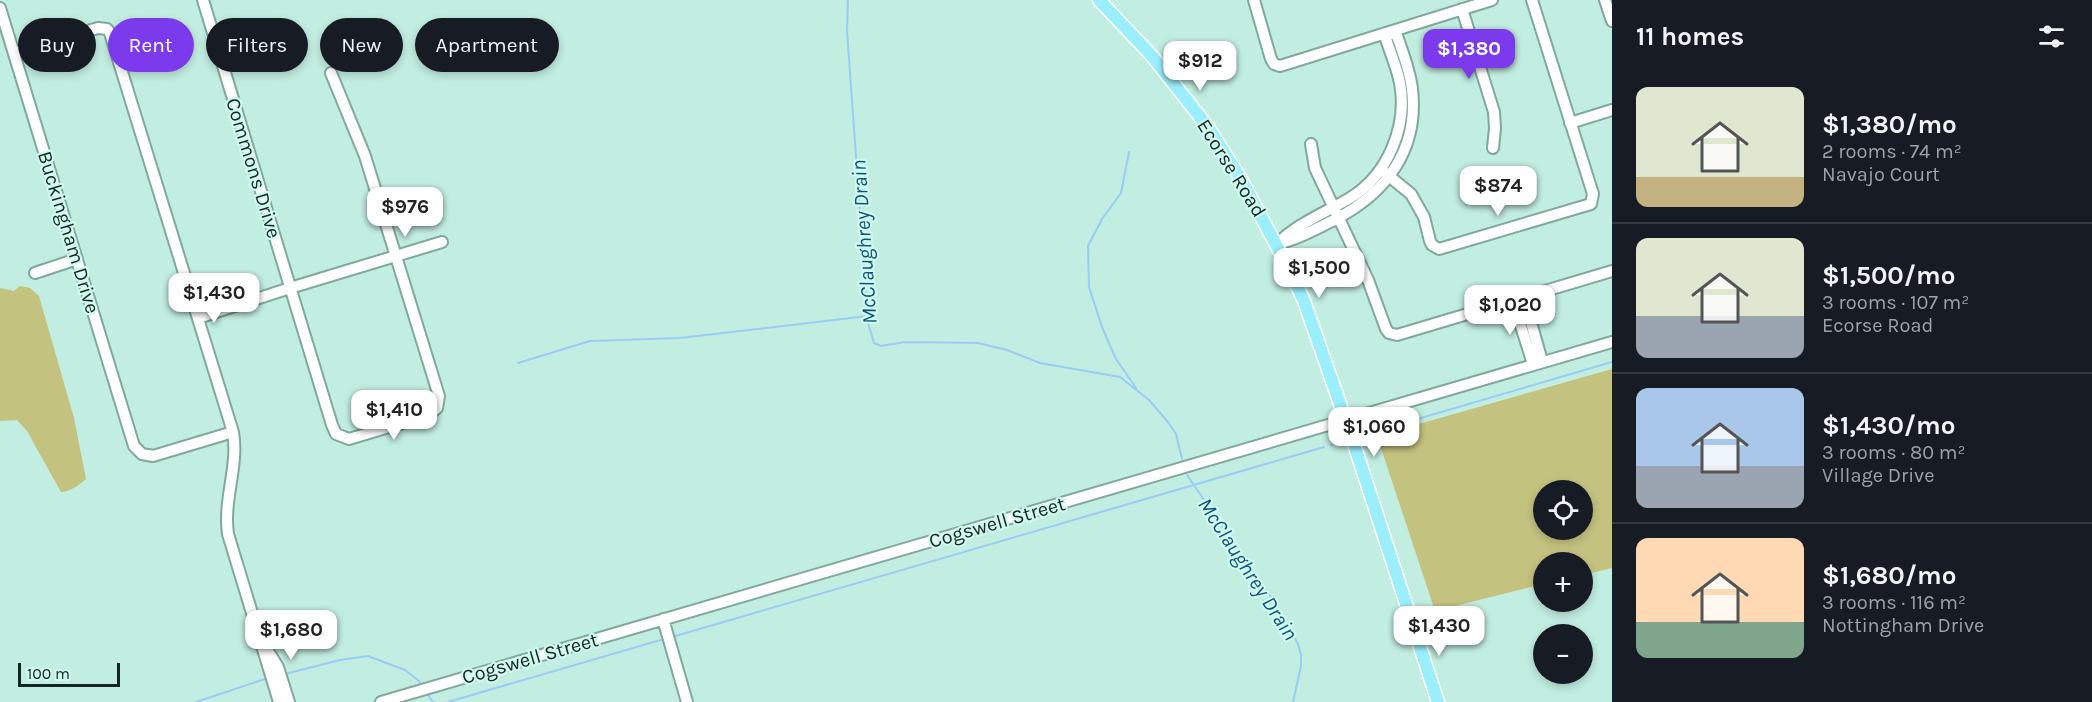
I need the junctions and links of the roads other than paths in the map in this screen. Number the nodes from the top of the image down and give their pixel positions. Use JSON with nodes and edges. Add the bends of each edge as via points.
{"nodes":[{"id":1,"x":203,"y":0,"type":"edge"},
{"id":2,"x":1099,"y":0,"type":"edge"},
{"id":3,"x":1254,"y":0,"type":"edge"},
{"id":4,"x":1492,"y":0,"type":"edge"},
{"id":5,"x":1532,"y":0,"type":"edge"},
{"id":6,"x":1605,"y":0,"type":"edge"},
{"id":7,"x":0,"y":8,"type":"edge"},
{"id":8,"x":1462,"y":9,"type":"junction"},
{"id":9,"x":1612,"y":21,"type":"edge"},
{"id":10,"x":1390,"y":32,"type":"junction"},
{"id":11,"x":14,"y":53,"type":"junction"},
{"id":12,"x":331,"y":73,"type":"dead end"},
{"id":13,"x":1612,"y":110,"type":"edge"},
{"id":14,"x":1570,"y":123,"type":"junction"},
{"id":15,"x":1311,"y":144,"type":"dead end"},
{"id":16,"x":1493,"y":148,"type":"dead end"},
{"id":17,"x":1385,"y":173,"type":"junction"},
{"id":18,"x":1336,"y":212,"type":"junction"},
{"id":19,"x":442,"y":242,"type":"dead end"},
{"id":20,"x":1277,"y":244,"type":"junction"},
{"id":21,"x":396,"y":255,"type":"junction"},
{"id":22,"x":77,"y":259,"type":"junction"},
{"id":23,"x":1612,"y":271,"type":"edge"},
{"id":24,"x":35,"y":273,"type":"dead end"},
{"id":25,"x":290,"y":288,"type":"junction"},
{"id":26,"x":1519,"y":299,"type":"junction"},
{"id":27,"x":198,"y":318,"type":"junction"},
{"id":28,"x":1612,"y":342,"type":"edge"},
{"id":29,"x":1538,"y":362,"type":"junction"},
{"id":30,"x":1345,"y":419,"type":"junction"},
{"id":31,"x":232,"y":432,"type":"junction"},
{"id":32,"x":663,"y":619,"type":"junction"},
{"id":33,"x":259,"y":638,"type":"junction"},
{"id":34,"x":279,"y":702,"type":"edge"},
{"id":35,"x":290,"y":702,"type":"edge"},
{"id":36,"x":381,"y":702,"type":"edge"},
{"id":37,"x":687,"y":702,"type":"edge"},
{"id":38,"x":1438,"y":702,"type":"edge"}],
"edges":[{"from":1,"to":25,"type":"street","name":"Commons Drive"},
{"from":2,"to":20,"type":"main road","name":"Ecorse Road","via":[[1152,56],[1208,128]]},
{"from":3,"to":10,"type":"street","via":[[1271,59],[1283,65]]},
{"from":4,"to":8,"type":"street"},
{"from":5,"to":14,"type":"street"},
{"from":6,"to":9,"type":"street"},
{"from":7,"to":11,"type":"street","name":"Buckingham Drive"},
{"from":8,"to":10,"type":"street"},
{"from":8,"to":16,"type":"street","via":[[1494,112]]},
{"from":10,"to":17,"type":"street","via":[[1386,39],[1400,85],[1402,110]]},
{"from":11,"to":22,"type":"street","name":"Buckingham Drive"},
{"from":11,"to":27,"type":"street","via":[[98,28],[107,29],[112,36]]},
{"from":12,"to":21,"type":"street","via":[[365,156]]},
{"from":13,"to":14,"type":"street"},
{"from":14,"to":17,"type":"street","via":[[1593,194],[1590,204],[1439,249],[1430,241],[1417,202]]},
{"from":15,"to":18,"type":"street","via":[[1315,168]]},
{"from":17,"to":18,"type":"street"},
{"from":18,"to":20,"type":"street","via":[[1290,231]]},
{"from":18,"to":26,"type":"street","via":[[1389,333],[1396,335]]},
{"from":19,"to":21,"type":"street"},
{"from":20,"to":30,"type":"main road","name":"Ecorse Road","via":[[1304,302]]},
{"from":21,"to":25,"type":"street"},
{"from":21,"to":25,"type":"street","name":"Commons Drive","via":[[439,402],[429,415],[405,423],[352,439],[340,437],[332,425]]},
{"from":22,"to":24,"type":"street"},
{"from":22,"to":31,"type":"street","name":"Buckingham Drive","via":[[132,441],[142,454],[153,456]]},
{"from":23,"to":26,"type":"street"},
{"from":25,"to":27,"type":"street"},
{"from":26,"to":29,"type":"street"},
{"from":27,"to":31,"type":"street"},
{"from":28,"to":29,"type":"street","name":"Cogswell Street"},
{"from":29,"to":30,"type":"street","name":"Cogswell Street"},
{"from":30,"to":32,"type":"street","name":"Cogswell Street"},
{"from":30,"to":38,"type":"main road","name":"Ecorse Road"},
{"from":31,"to":33,"type":"street","via":[[236,447],[227,525]]},
{"from":32,"to":36,"type":"street","name":"Cogswell Street"},
{"from":32,"to":37,"type":"street"},
{"from":33,"to":34,"type":"street"},
{"from":33,"to":35,"type":"street","via":[[275,659]]}]}
